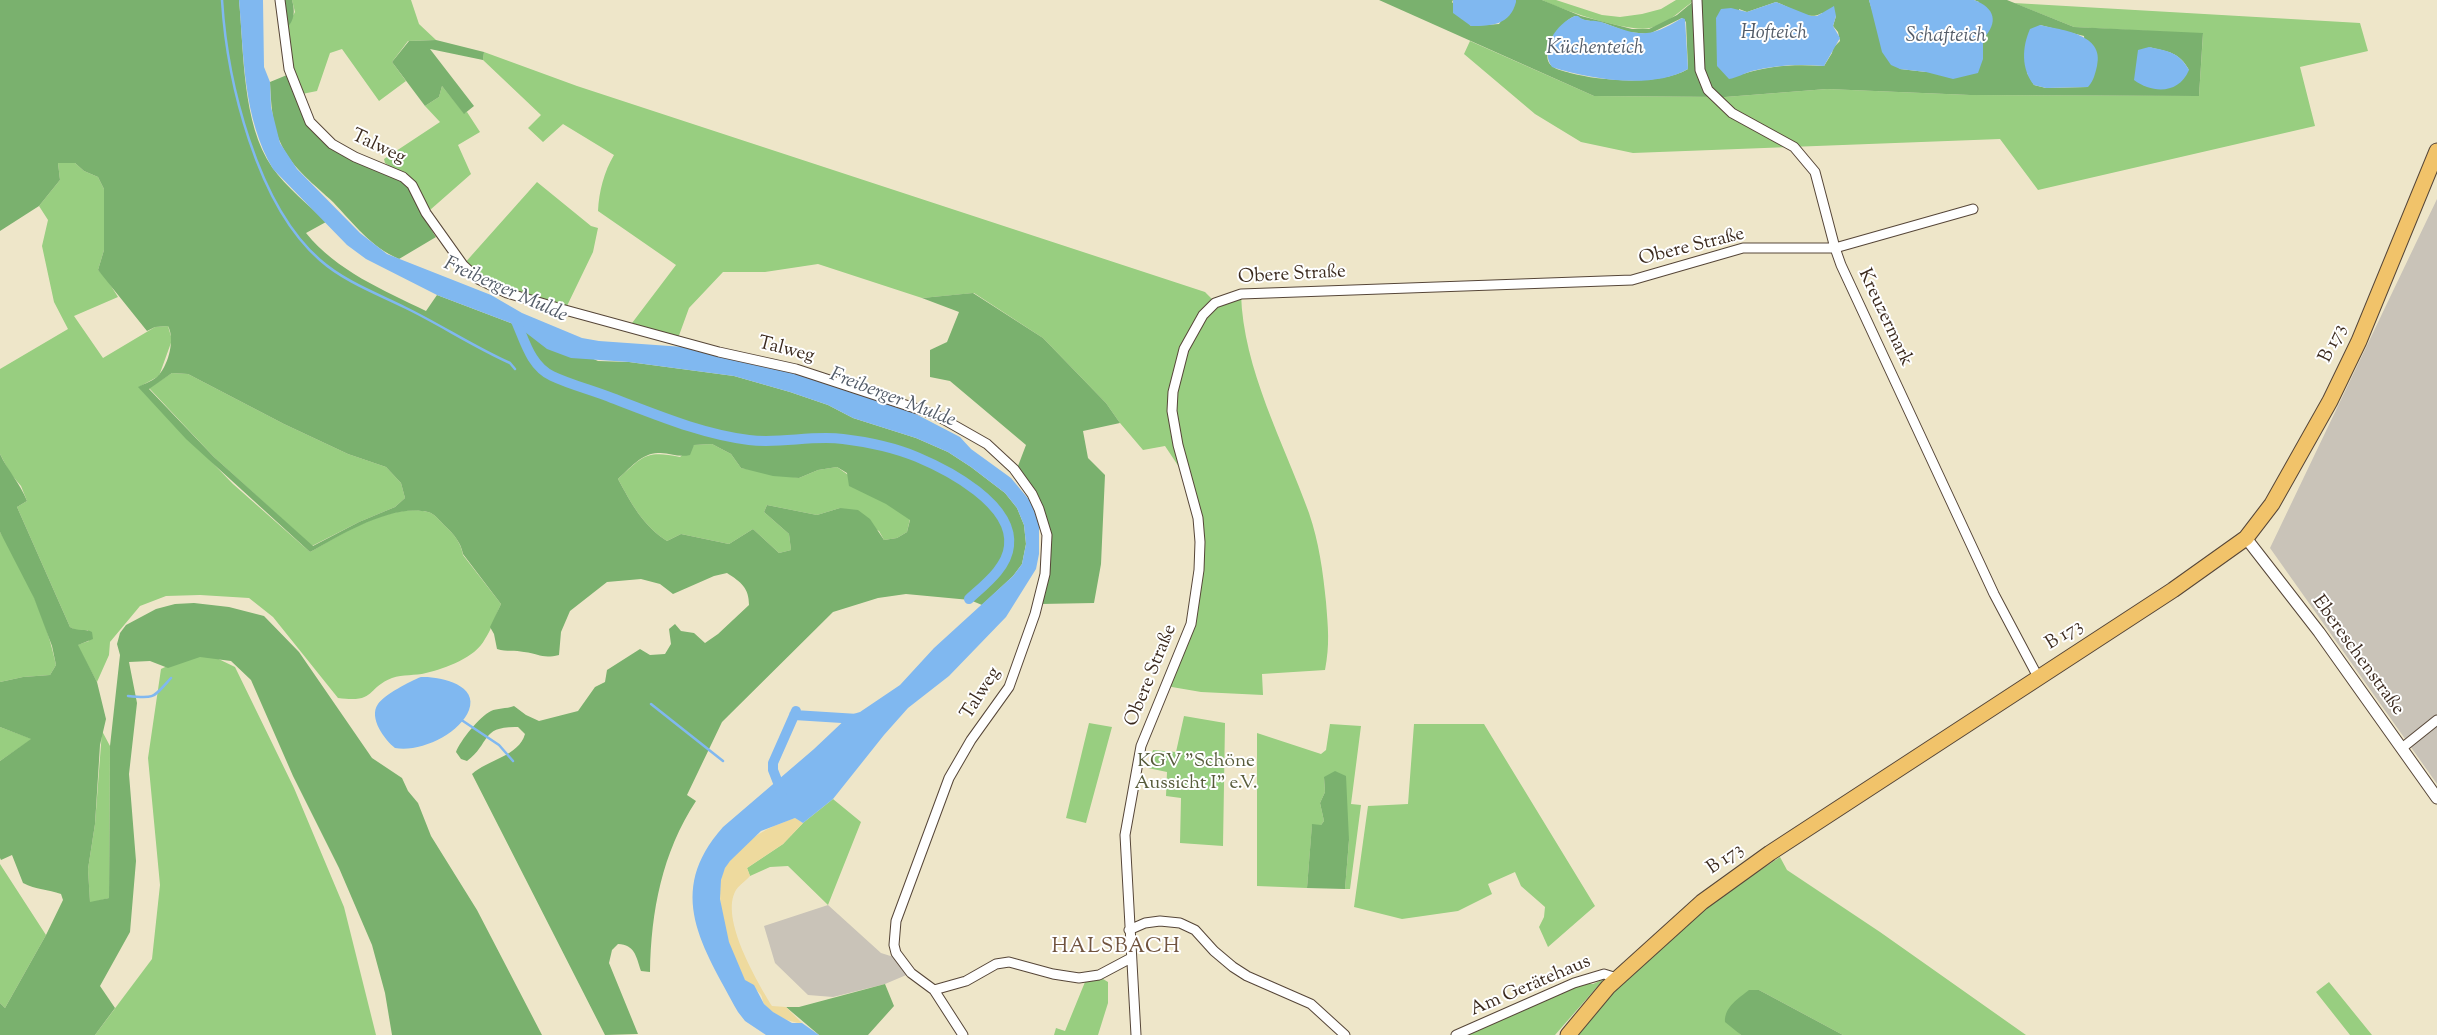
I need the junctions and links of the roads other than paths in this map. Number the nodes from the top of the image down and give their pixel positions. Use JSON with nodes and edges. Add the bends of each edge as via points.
{"nodes":[{"id":1,"x":280,"y":0,"type":"edge"},
{"id":2,"x":1697,"y":0,"type":"edge"},
{"id":3,"x":2437,"y":152,"type":"edge"},
{"id":4,"x":1973,"y":209,"type":"dead end"},
{"id":5,"x":1835,"y":248,"type":"junction"},
{"id":6,"x":2246,"y":538,"type":"junction"},
{"id":7,"x":2038,"y":677,"type":"junction"},
{"id":8,"x":2437,"y":720,"type":"edge"},
{"id":9,"x":2402,"y":748,"type":"junction"},
{"id":10,"x":2437,"y":798,"type":"edge"},
{"id":11,"x":1129,"y":930,"type":"junction"},
{"id":12,"x":1131,"y":958,"type":"junction"},
{"id":13,"x":1617,"y":978,"type":"junction"},
{"id":14,"x":934,"y":990,"type":"junction"},
{"id":15,"x":963,"y":1035,"type":"edge"},
{"id":16,"x":1136,"y":1035,"type":"edge"},
{"id":17,"x":1345,"y":1035,"type":"edge"},
{"id":18,"x":1456,"y":1035,"type":"edge"},
{"id":19,"x":1568,"y":1035,"type":"edge"}],
"edges":[{"from":1,"to":14,"type":"street","name":"Talweg","via":[[289,69],[310,122],[332,144],[412,184],[426,213],[463,265],[478,279],[556,308],[796,369],[936,415],[988,444],[1014,469],[1032,494],[1047,535],[1045,574],[1035,614],[1009,687],[971,740],[949,778],[896,920],[896,954],[911,973]]},
{"from":2,"to":5,"type":"street","name":"Kreuzermark","via":[[1700,70],[1708,90],[1732,113],[1794,147],[1815,172]]},
{"from":3,"to":6,"type":"main road","name":"B 173","number":"B 173","via":[[2330,401],[2272,504]]},
{"from":4,"to":5,"type":"street","name":"Obere Straße"},
{"from":5,"to":7,"type":"street","name":"Kreuzermark","via":[[1994,594]]},
{"from":5,"to":11,"type":"street","name":"Obere Straße","via":[[1743,248],[1632,280],[1241,294],[1223,298],[1211,306],[1194,328],[1184,349],[1173,392],[1172,411],[1178,445],[1198,518],[1200,570],[1191,624],[1141,746],[1125,835]]},
{"from":6,"to":7,"type":"main road","name":"B 173","number":"B 173","via":[[2173,590]]},
{"from":6,"to":9,"type":"street","name":"Ebereschenstraße","via":[[2319,632]]},
{"from":7,"to":13,"type":"main road","name":"B 173","number":"B 173","via":[[1770,853],[1702,902]]},
{"from":8,"to":9,"type":"street"},
{"from":9,"to":10,"type":"street","name":"Ebereschenstraße"},
{"from":11,"to":12,"type":"street","name":"Obere Straße"},
{"from":11,"to":17,"type":"street","via":[[1160,921],[1180,923],[1195,930],[1233,967],[1311,1004]]},
{"from":12,"to":14,"type":"street","via":[[1098,975],[1079,978],[1009,962],[996,964],[966,981]]},
{"from":12,"to":16,"type":"street","name":"Obere Straße"},
{"from":13,"to":18,"type":"street","name":"Am Gerätehaus","via":[[1604,974],[1574,983]]},
{"from":13,"to":19,"type":"main road","name":"B 173","number":"B 173"},
{"from":14,"to":15,"type":"street","name":"Talweg"}]}
